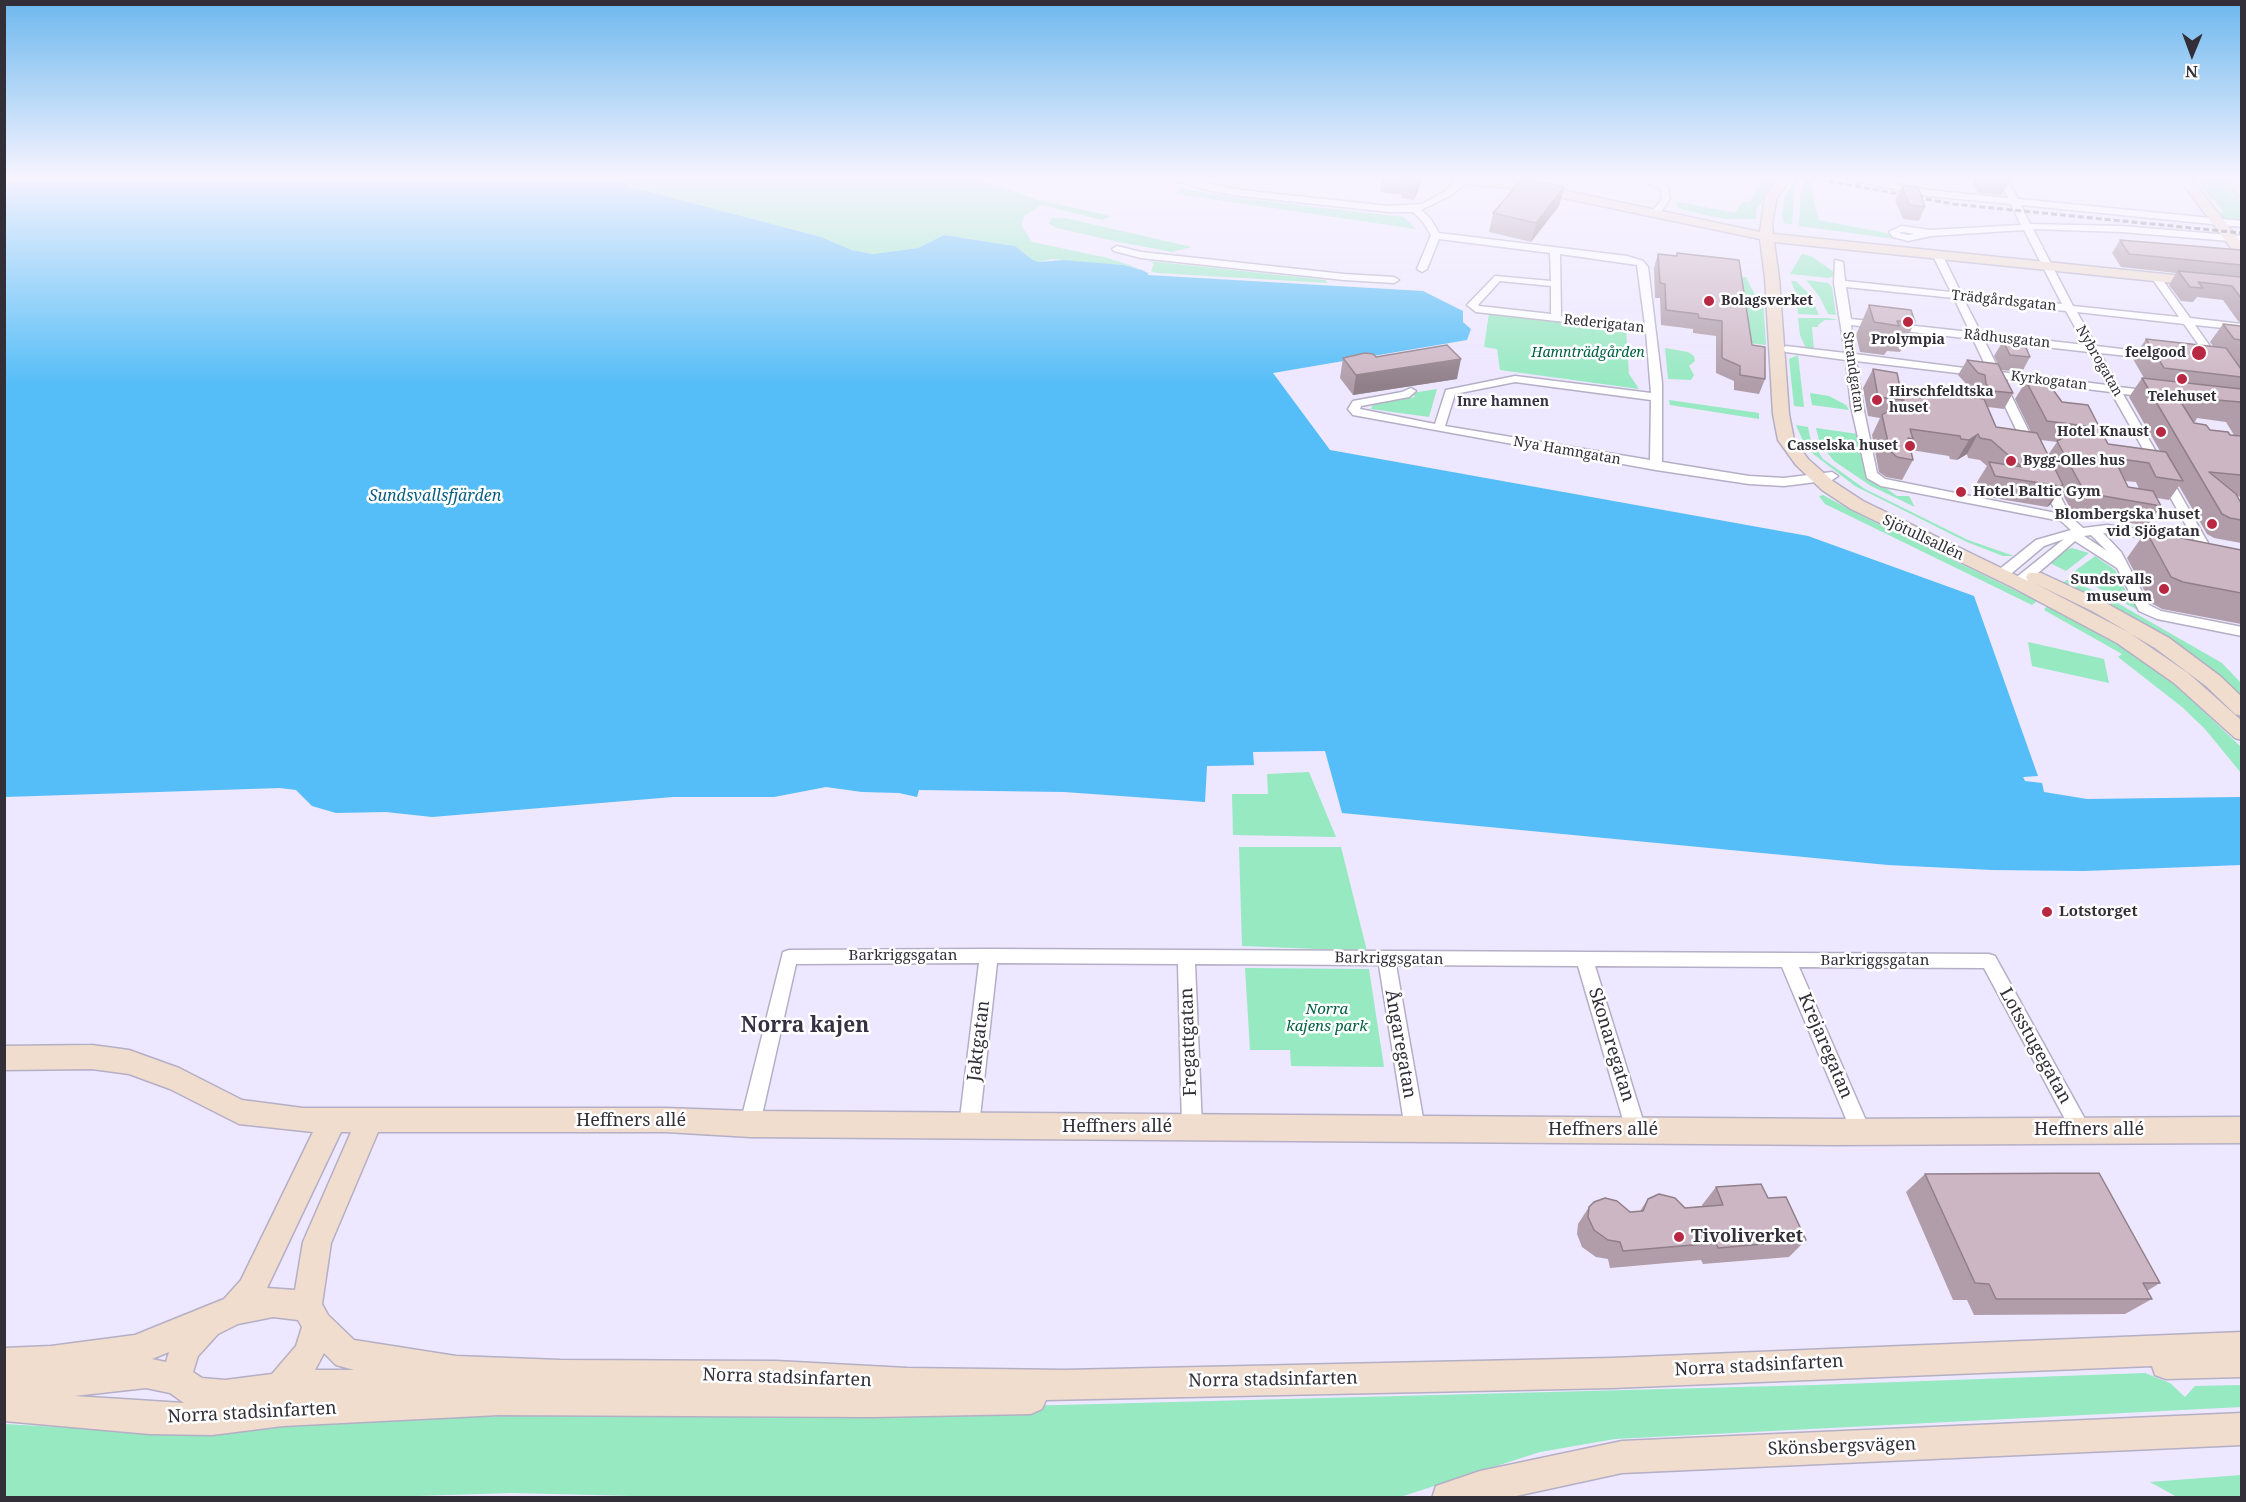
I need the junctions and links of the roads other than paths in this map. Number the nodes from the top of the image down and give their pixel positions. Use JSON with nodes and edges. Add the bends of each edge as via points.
{"nodes":[{"id":1,"x":1431,"y":246,"type":"edge"},
{"id":2,"x":1519,"y":246,"type":"edge"},
{"id":3,"x":1773,"y":246,"type":"edge"},
{"id":4,"x":1775,"y":246,"type":"edge"},
{"id":5,"x":1869,"y":246,"type":"edge"},
{"id":6,"x":2038,"y":246,"type":"edge"},
{"id":7,"x":1117,"y":249,"type":"dead end"},
{"id":8,"x":1555,"y":251,"type":"junction"},
{"id":9,"x":1937,"y":254,"type":"junction"},
{"id":10,"x":1838,"y":262,"type":"dead end"},
{"id":11,"x":2048,"y":266,"type":"junction"},
{"id":12,"x":1422,"y":269,"type":"dead end"},
{"id":13,"x":2156,"y":277,"type":"junction"},
{"id":14,"x":1394,"y":280,"type":"dead end"},
{"id":15,"x":1839,"y":283,"type":"junction"},
{"id":16,"x":1555,"y":284,"type":"junction"},
{"id":17,"x":2241,"y":286,"type":"edge"},
{"id":18,"x":1957,"y":296,"type":"junction"},
{"id":19,"x":2069,"y":309,"type":"junction"},
{"id":20,"x":1556,"y":318,"type":"junction"},
{"id":21,"x":1845,"y":321,"type":"junction"},
{"id":22,"x":2187,"y":321,"type":"junction"},
{"id":23,"x":2241,"y":327,"type":"edge"},
{"id":24,"x":1652,"y":329,"type":"junction"},
{"id":25,"x":1976,"y":336,"type":"junction"},
{"id":26,"x":1786,"y":349,"type":"junction"},
{"id":27,"x":2092,"y":349,"type":"junction"},
{"id":28,"x":1850,"y":357,"type":"junction"},
{"id":29,"x":2172,"y":358,"type":"edge"},
{"id":30,"x":2196,"y":361,"type":"edge"},
{"id":31,"x":1995,"y":375,"type":"junction"},
{"id":32,"x":2115,"y":390,"type":"junction"},
{"id":33,"x":1411,"y":391,"type":"dead end"},
{"id":34,"x":2168,"y":396,"type":"edge"},
{"id":35,"x":1657,"y":398,"type":"junction"},
{"id":36,"x":1439,"y":428,"type":"junction"},
{"id":37,"x":1656,"y":466,"type":"junction"},
{"id":38,"x":1830,"y":481,"type":"junction"},
{"id":39,"x":2066,"y":518,"type":"junction"},
{"id":40,"x":2082,"y":532,"type":"junction"},
{"id":41,"x":2202,"y":543,"type":"junction"},
{"id":42,"x":2215,"y":545,"type":"edge"},
{"id":43,"x":2123,"y":571,"type":"junction"},
{"id":44,"x":2015,"y":575,"type":"junction"},
{"id":45,"x":2241,"y":632,"type":"edge"},
{"id":46,"x":2241,"y":709,"type":"edge"},
{"id":47,"x":2241,"y":733,"type":"edge"},
{"id":48,"x":989,"y":956,"type":"junction"},
{"id":49,"x":1186,"y":957,"type":"junction"},
{"id":50,"x":1386,"y":958,"type":"junction"},
{"id":51,"x":1788,"y":960,"type":"junction"},
{"id":52,"x":1586,"y":961,"type":"junction"},
{"id":53,"x":1989,"y":961,"type":"joint"},
{"id":54,"x":4,"y":1058,"type":"edge"},
{"id":55,"x":333,"y":1121,"type":"junction"},
{"id":56,"x":370,"y":1121,"type":"junction"},
{"id":57,"x":750,"y":1124,"type":"junction"},
{"id":58,"x":969,"y":1126,"type":"junction"},
{"id":59,"x":1192,"y":1127,"type":"junction"},
{"id":60,"x":1415,"y":1129,"type":"junction"},
{"id":61,"x":1636,"y":1130,"type":"junction"},
{"id":62,"x":2081,"y":1130,"type":"junction"},
{"id":63,"x":2241,"y":1130,"type":"edge"},
{"id":64,"x":1861,"y":1132,"type":"junction"},
{"id":65,"x":224,"y":1315,"type":"junction"},
{"id":66,"x":312,"y":1316,"type":"junction"},
{"id":67,"x":2241,"y":1347,"type":"edge"},
{"id":68,"x":2241,"y":1362,"type":"edge"},
{"id":69,"x":4,"y":1363,"type":"edge"},
{"id":70,"x":176,"y":1379,"type":"junction"},
{"id":71,"x":282,"y":1385,"type":"junction"},
{"id":72,"x":4,"y":1387,"type":"edge"},
{"id":73,"x":500,"y":1399,"type":"junction"},
{"id":74,"x":4,"y":1405,"type":"edge"},
{"id":75,"x":2241,"y":1429,"type":"edge"},
{"id":76,"x":1448,"y":1497,"type":"edge"}],
"edges":[{"from":1,"to":12,"type":"street"},
{"from":2,"to":8,"type":"street"},
{"from":3,"to":38,"type":"main road","name":"Sjötullsallén","via":[[1780,405],[1786,440],[1802,462]]},
{"from":4,"to":26,"type":"main road","name":"Sjötullsallén"},
{"from":5,"to":9,"type":"main road"},
{"from":6,"to":11,"type":"street","name":"Nybrogatan"},
{"from":7,"to":14,"type":"street","via":[[1152,256]]},
{"from":8,"to":16,"type":"street","name":"Rederigatan"},
{"from":8,"to":24,"type":"street","via":[[1640,263]]},
{"from":9,"to":11,"type":"main road"},
{"from":9,"to":18,"type":"street"},
{"from":10,"to":15,"type":"street","name":"Strandgatan"},
{"from":11,"to":13,"type":"main road"},
{"from":11,"to":19,"type":"street","name":"Nybrogatan"},
{"from":13,"to":17,"type":"main road"},
{"from":13,"to":22,"type":"street"},
{"from":15,"to":18,"type":"street","name":"Trädgårdsgatan"},
{"from":15,"to":21,"type":"street","name":"Strandgatan"},
{"from":16,"to":20,"type":"street","name":"Rederigatan"},
{"from":16,"to":20,"type":"street","name":"Rederigatan","via":[[1498,278],[1472,305],[1476,309]]},
{"from":18,"to":19,"type":"street","name":"Trädgårdsgatan"},
{"from":18,"to":25,"type":"street"},
{"from":19,"to":22,"type":"street","name":"Trädgårdsgatan"},
{"from":19,"to":27,"type":"street","name":"Nybrogatan"},
{"from":20,"to":24,"type":"street","name":"Rederigatan"},
{"from":21,"to":25,"type":"street","name":"Rådhusgatan"},
{"from":21,"to":28,"type":"street","name":"Strandgatan"},
{"from":22,"to":23,"type":"street","name":"Trädgårdsgatan"},
{"from":22,"to":30,"type":"street","via":[[2222,366]]},
{"from":24,"to":35,"type":"street"},
{"from":25,"to":27,"type":"street","name":"Rådhusgatan"},
{"from":25,"to":31,"type":"street"},
{"from":26,"to":28,"type":"street","name":"Kyrkogatan"},
{"from":26,"to":38,"type":"main road","name":"Sjötullsallén","via":[[1793,427],[1803,447]]},
{"from":27,"to":29,"type":"street","name":"Rådhusgatan"},
{"from":27,"to":32,"type":"street","name":"Nybrogatan"},
{"from":28,"to":31,"type":"street","name":"Kyrkogatan"},
{"from":28,"to":39,"type":"street","name":"Strandgatan","via":[[1870,471],[1876,480]]},
{"from":31,"to":32,"type":"street","name":"Kyrkogatan"},
{"from":31,"to":39,"type":"street"},
{"from":32,"to":34,"type":"street","name":"Kyrkogatan"},
{"from":32,"to":41,"type":"street","name":"Nybrogatan"},
{"from":33,"to":36,"type":"street","name":"Nya Hamngatan","via":[[1357,403],[1354,409],[1368,416]]},
{"from":35,"to":36,"type":"street","via":[[1508,381],[1450,393]]},
{"from":35,"to":37,"type":"street"},
{"from":36,"to":37,"type":"street","name":"Nya Hamngatan"},
{"from":37,"to":38,"type":"street","name":"Nya Hamngatan","via":[[1776,489],[1805,490]]},
{"from":38,"to":44,"type":"main road","name":"Sjötullsallén","via":[[1867,511]]},
{"from":39,"to":40,"type":"street"},
{"from":40,"to":41,"type":"street","via":[[2125,531]]},
{"from":40,"to":43,"type":"street"},
{"from":40,"to":43,"type":"street","via":[[2115,552]]},
{"from":40,"to":44,"type":"street"},
{"from":40,"to":44,"type":"street","via":[[2040,543]]},
{"from":41,"to":42,"type":"street"},
{"from":43,"to":45,"type":"street","via":[[2144,608],[2157,615]]},
{"from":44,"to":46,"type":"main road","name":"Sjötullsallén","via":[[2099,607],[2162,643],[2213,681]]},
{"from":44,"to":47,"type":"main road","name":"Sjötullsallén","via":[[2157,660]]},
{"from":48,"to":49,"type":"street","name":"Barkriggsgatan"},
{"from":48,"to":57,"type":"street","name":"Barkriggsgatan","via":[[789,957]]},
{"from":48,"to":58,"type":"street","name":"Jaktgatan"},
{"from":49,"to":50,"type":"street","name":"Barkriggsgatan"},
{"from":49,"to":59,"type":"street","name":"Fregattgatan"},
{"from":50,"to":52,"type":"street","name":"Barkriggsgatan"},
{"from":50,"to":60,"type":"street","name":"Ångaregatan"},
{"from":51,"to":52,"type":"street","name":"Barkriggsgatan"},
{"from":51,"to":53,"type":"street","name":"Barkriggsgatan"},
{"from":51,"to":64,"type":"street","name":"Krejaregatan"},
{"from":52,"to":61,"type":"street","name":"Skonaregatan"},
{"from":53,"to":62,"type":"street","name":"Lotsstugegatan"},
{"from":54,"to":55,"type":"main road","name":"Heffners allé","via":[[92,1057],[129,1062],[179,1080],[238,1112]]},
{"from":55,"to":56,"type":"main road","name":"Heffners allé"},
{"from":55,"to":65,"type":"main road","via":[[251,1290]]},
{"from":56,"to":57,"type":"main road","name":"Heffners allé","via":[[666,1120]]},
{"from":56,"to":66,"type":"main road","via":[[317,1242]]},
{"from":57,"to":58,"type":"main road","name":"Heffners allé"},
{"from":58,"to":59,"type":"main road","name":"Heffners allé"},
{"from":59,"to":60,"type":"main road","name":"Heffners allé"},
{"from":60,"to":61,"type":"main road","name":"Heffners allé"},
{"from":61,"to":64,"type":"main road","name":"Heffners allé"},
{"from":62,"to":63,"type":"main road","name":"Heffners allé"},
{"from":62,"to":64,"type":"main road","name":"Heffners allé"},
{"from":65,"to":66,"type":"main road","via":[[273,1302]]},
{"from":65,"to":69,"type":"main road","via":[[135,1350]]},
{"from":65,"to":70,"type":"main road","via":[[186,1347]]},
{"from":66,"to":67,"type":"main road","name":"Norra stadsinfarten","via":[[347,1354],[456,1371],[776,1376],[907,1383],[1065,1384],[1612,1373]]},
{"from":66,"to":71,"type":"main road","name":"Norra stadsinfarten","via":[[308,1355]]},
{"from":68,"to":73,"type":"main road","name":"Norra stadsinfarten","via":[[1494,1388],[953,1400]]},
{"from":70,"to":71,"type":"main road","name":"Norra stadsinfarten","via":[[196,1393],[225,1396]]},
{"from":70,"to":72,"type":"main road","name":"Norra stadsinfarten","via":[[146,1374]]},
{"from":71,"to":73,"type":"main road","name":"Norra stadsinfarten","via":[[370,1386]]},
{"from":73,"to":74,"type":"main road","name":"Norra stadsinfarten","via":[[284,1410],[212,1419],[150,1418]]},
{"from":75,"to":76,"type":"main road","name":"Skönsbergsvägen","via":[[1622,1457]]}]}
